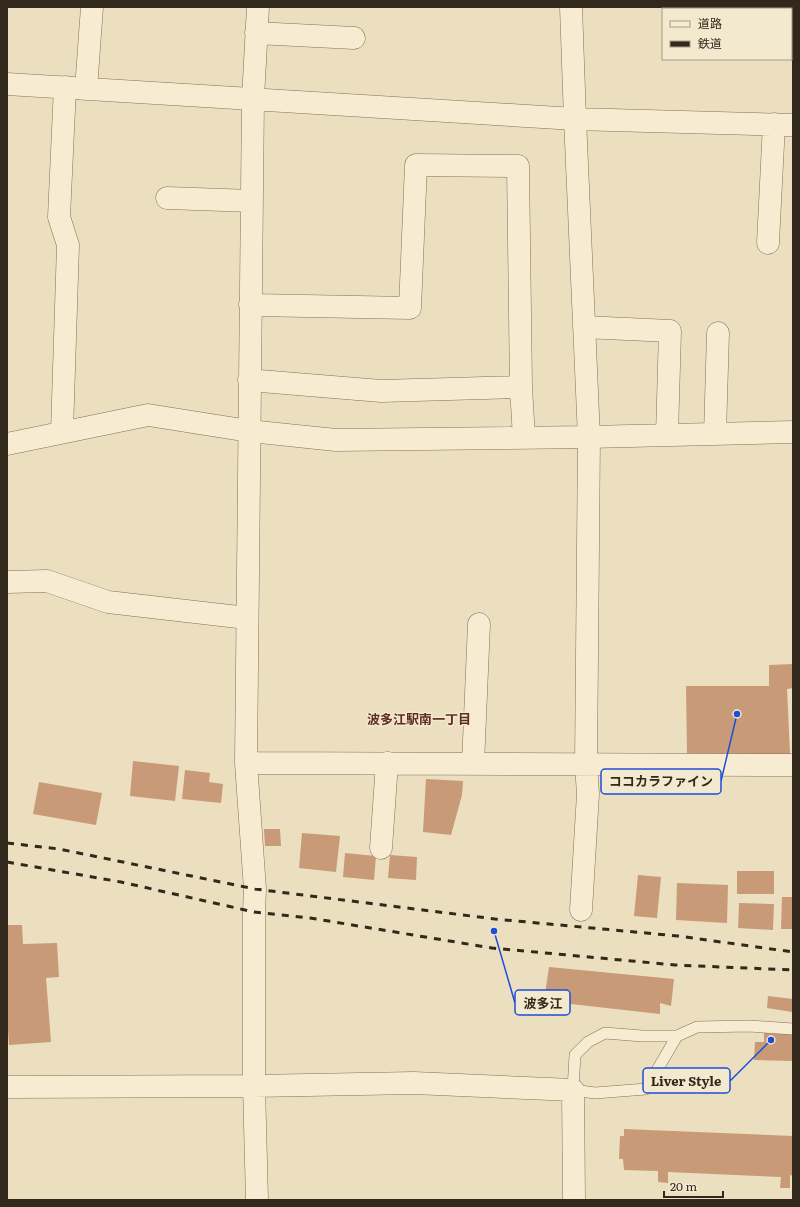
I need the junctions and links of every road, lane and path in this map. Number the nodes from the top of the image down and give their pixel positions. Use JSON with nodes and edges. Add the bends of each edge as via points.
{"nodes":[{"id":1,"x":92,"y":7,"type":"edge"},
{"id":2,"x":258,"y":7,"type":"edge"},
{"id":3,"x":571,"y":7,"type":"edge"},
{"id":4,"x":256,"y":33,"type":"junction"},
{"id":5,"x":354,"y":38,"type":"dead end"},
{"id":6,"x":7,"y":84,"type":"edge"},
{"id":7,"x":65,"y":87,"type":"junction"},
{"id":8,"x":86,"y":89,"type":"junction"},
{"id":9,"x":253,"y":98,"type":"junction"},
{"id":10,"x":575,"y":119,"type":"junction"},
{"id":11,"x":784,"y":124,"type":"edge"},
{"id":12,"x":167,"y":198,"type":"dead end"},
{"id":13,"x":252,"y":201,"type":"junction"},
{"id":14,"x":768,"y":243,"type":"dead end"},
{"id":15,"x":250,"y":305,"type":"junction"},
{"id":16,"x":584,"y":327,"type":"junction"},
{"id":17,"x":718,"y":333,"type":"dead end"},
{"id":18,"x":250,"y":380,"type":"junction"},
{"id":19,"x":521,"y":388,"type":"junction"},
{"id":20,"x":249,"y":431,"type":"junction"},
{"id":21,"x":62,"y":432,"type":"junction"},
{"id":22,"x":793,"y":432,"type":"edge"},
{"id":23,"x":715,"y":434,"type":"junction"},
{"id":24,"x":667,"y":435,"type":"junction"},
{"id":25,"x":589,"y":437,"type":"junction"},
{"id":26,"x":524,"y":438,"type":"junction"},
{"id":27,"x":7,"y":444,"type":"edge"},
{"id":28,"x":7,"y":582,"type":"edge"},
{"id":29,"x":247,"y":618,"type":"junction"},
{"id":30,"x":479,"y":624,"type":"dead end"},
{"id":31,"x":246,"y":763,"type":"junction"},
{"id":32,"x":386,"y":763,"type":"junction"},
{"id":33,"x":473,"y":764,"type":"junction"},
{"id":34,"x":586,"y":765,"type":"junction"},
{"id":35,"x":793,"y":765,"type":"edge"},
{"id":36,"x":381,"y":848,"type":"dead end"},
{"id":37,"x":582,"y":910,"type":"dead end"},
{"id":38,"x":793,"y":1029,"type":"edge"},
{"id":39,"x":678,"y":1036,"type":"junction"},
{"id":40,"x":254,"y":1086,"type":"junction"},
{"id":41,"x":7,"y":1087,"type":"edge"},
{"id":42,"x":573,"y":1090,"type":"junction"},
{"id":43,"x":257,"y":1200,"type":"edge"},
{"id":44,"x":574,"y":1200,"type":"edge"}],
"edges":[{"from":1,"to":8,"type":"street"},
{"from":2,"to":4,"type":"street"},
{"from":3,"to":10,"type":"street"},
{"from":4,"to":5,"type":"street"},
{"from":4,"to":9,"type":"street"},
{"from":6,"to":7,"type":"street"},
{"from":7,"to":8,"type":"street"},
{"from":7,"to":21,"type":"street","via":[[59,216],[68,245]]},
{"from":8,"to":9,"type":"street"},
{"from":9,"to":10,"type":"street"},
{"from":9,"to":13,"type":"street"},
{"from":10,"to":11,"type":"street"},
{"from":10,"to":16,"type":"street"},
{"from":11,"to":14,"type":"street"},
{"from":12,"to":13,"type":"street"},
{"from":13,"to":15,"type":"street"},
{"from":15,"to":18,"type":"street"},
{"from":15,"to":19,"type":"street","via":[[410,308],[416,165],[518,166]]},
{"from":16,"to":24,"type":"street","via":[[670,331]]},
{"from":16,"to":25,"type":"street"},
{"from":17,"to":23,"type":"street"},
{"from":18,"to":19,"type":"street","via":[[381,391]]},
{"from":18,"to":20,"type":"street"},
{"from":19,"to":26,"type":"street"},
{"from":20,"to":21,"type":"street","via":[[148,414]]},
{"from":20,"to":26,"type":"street","via":[[336,440]]},
{"from":20,"to":29,"type":"street"},
{"from":21,"to":27,"type":"street"},
{"from":22,"to":23,"type":"street"},
{"from":23,"to":24,"type":"street"},
{"from":24,"to":25,"type":"street"},
{"from":25,"to":26,"type":"street"},
{"from":25,"to":34,"type":"street"},
{"from":28,"to":29,"type":"street","via":[[47,581],[108,602]]},
{"from":29,"to":31,"type":"street"},
{"from":30,"to":33,"type":"street"},
{"from":31,"to":32,"type":"street"},
{"from":31,"to":40,"type":"street","via":[[255,889]]},
{"from":32,"to":33,"type":"street"},
{"from":32,"to":36,"type":"street"},
{"from":33,"to":34,"type":"street"},
{"from":34,"to":35,"type":"street"},
{"from":34,"to":37,"type":"street","via":[[588,794]]},
{"from":38,"to":39,"type":"lane","via":[[749,1026],[698,1027]]},
{"from":39,"to":42,"type":"lane","via":[[646,1089],[595,1093]]},
{"from":39,"to":42,"type":"lane","via":[[605,1033],[588,1042],[575,1056]]},
{"from":40,"to":41,"type":"street"},
{"from":40,"to":42,"type":"street","via":[[414,1083]]},
{"from":40,"to":43,"type":"street"},
{"from":42,"to":44,"type":"street"}]}
